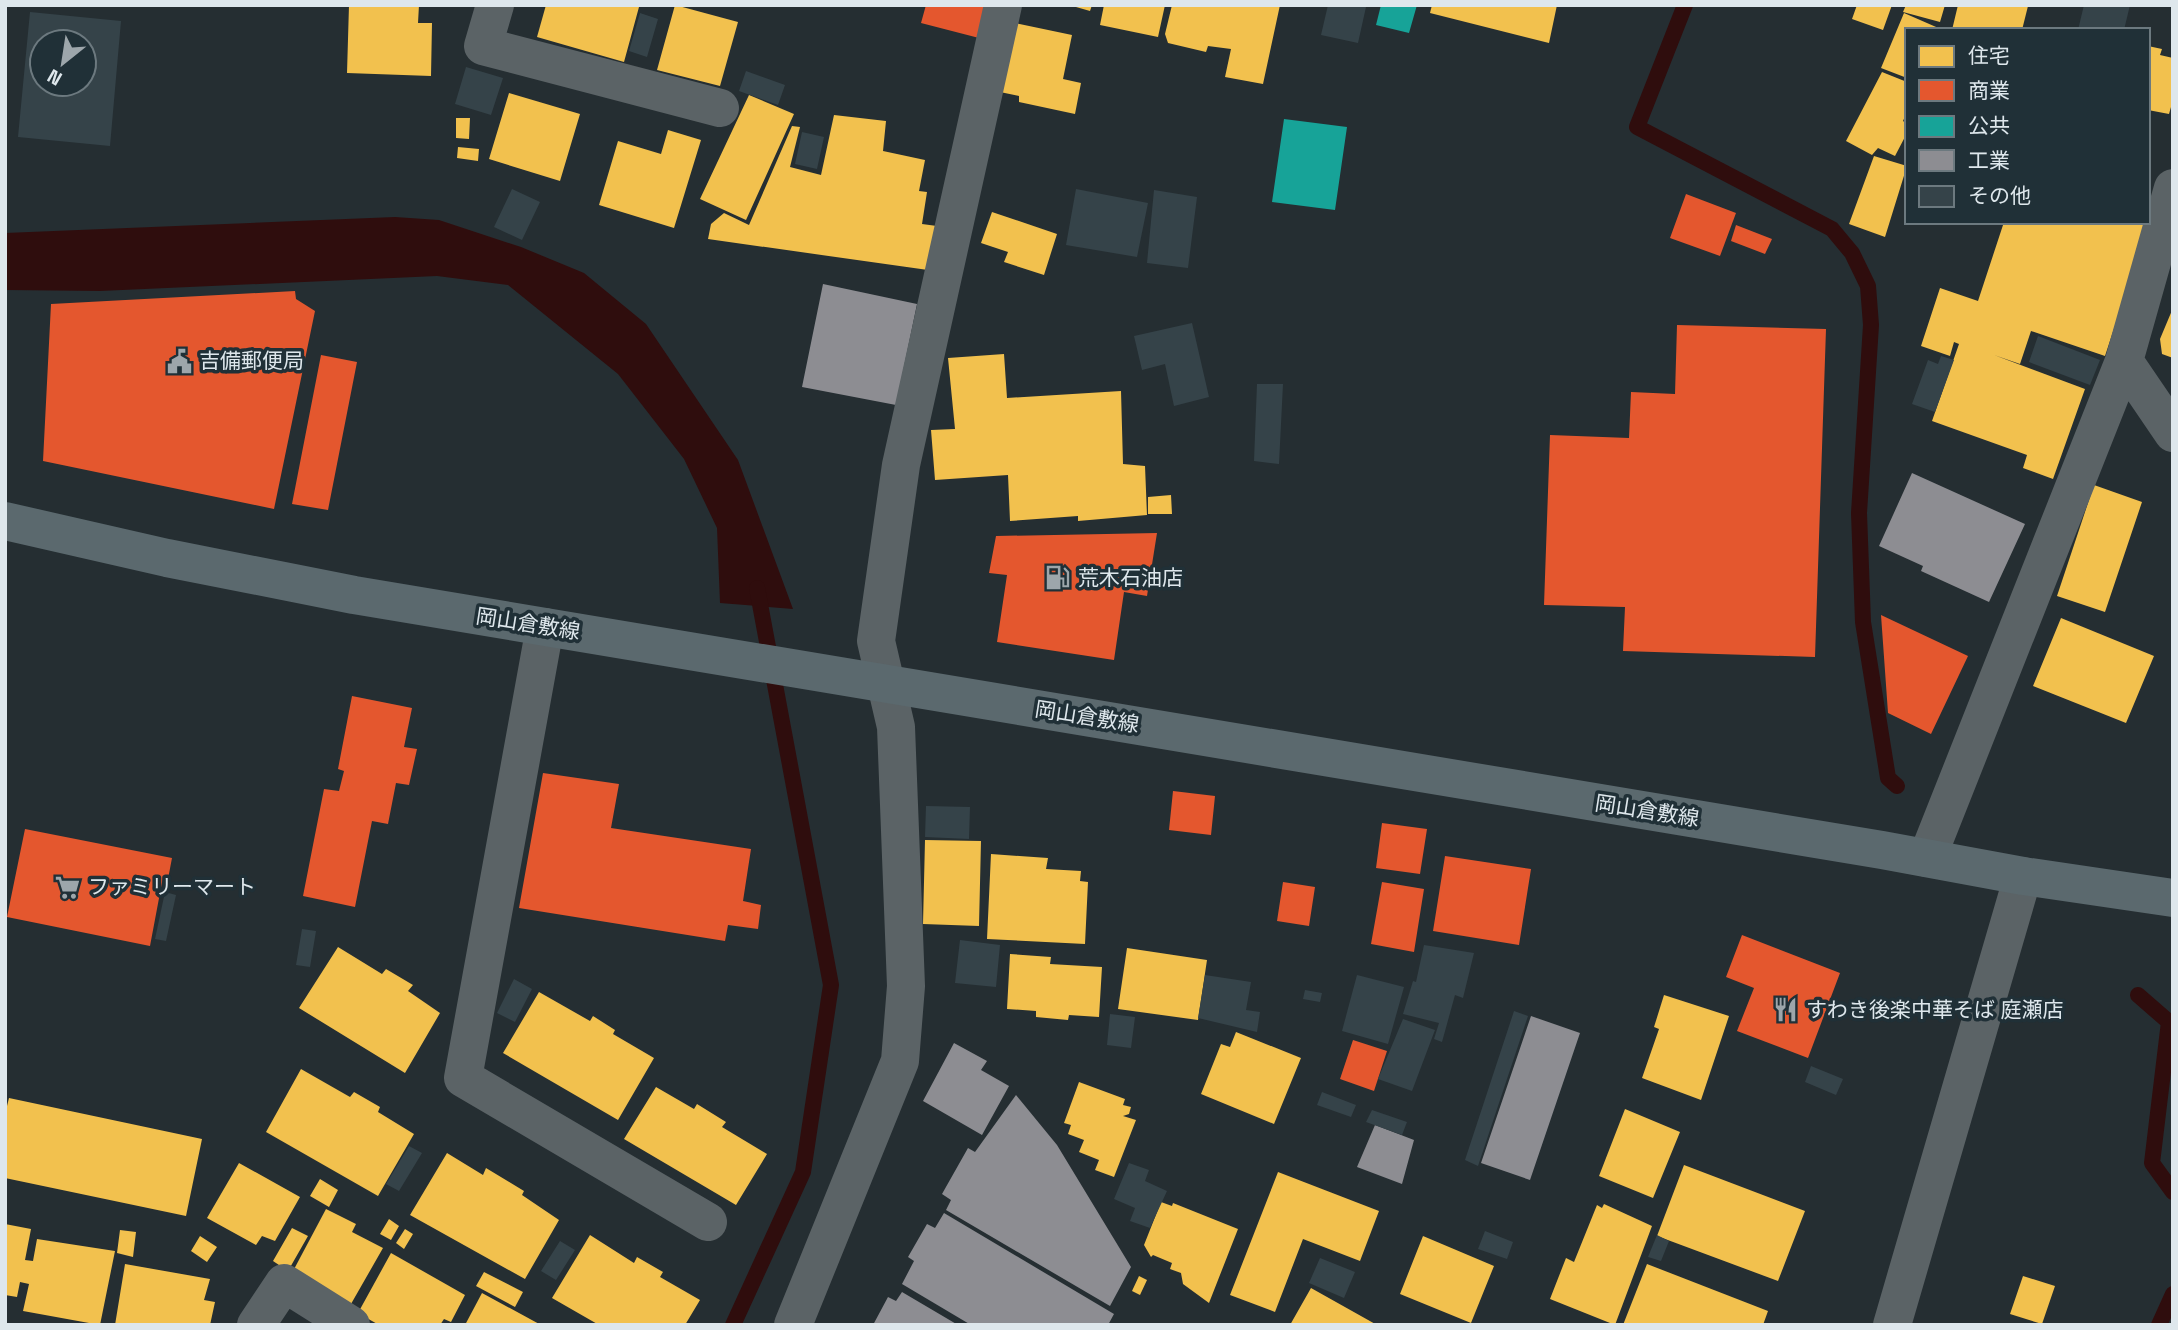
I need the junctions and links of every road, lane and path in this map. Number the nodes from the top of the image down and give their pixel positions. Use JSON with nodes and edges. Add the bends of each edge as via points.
{"nodes":[{"id":1,"x":495,"y":5,"type":"edge"},
{"id":2,"x":1003,"y":5,"type":"edge"},
{"id":3,"x":720,"y":108,"type":"dead end"},
{"id":4,"x":2173,"y":188,"type":"edge"},
{"id":5,"x":2124,"y":361,"type":"junction"},
{"id":6,"x":2173,"y":433,"type":"edge"},
{"id":7,"x":5,"y":521,"type":"edge"},
{"id":8,"x":545,"y":626,"type":"junction"},
{"id":9,"x":886,"y":684,"type":"junction"},
{"id":10,"x":1927,"y":858,"type":"junction"},
{"id":11,"x":2023,"y":876,"type":"junction"},
{"id":12,"x":2173,"y":898,"type":"edge"},
{"id":13,"x":708,"y":1222,"type":"dead end"},
{"id":14,"x":256,"y":1325,"type":"edge"},
{"id":15,"x":351,"y":1325,"type":"edge"},
{"id":16,"x":793,"y":1325,"type":"edge"},
{"id":17,"x":1892,"y":1325,"type":"edge"}],
"edges":[{"from":1,"to":3,"type":"street","via":[[483,46]]},
{"from":2,"to":9,"type":"street","via":[[901,466],[876,641]]},
{"from":4,"to":5,"type":"street"},
{"from":5,"to":6,"type":"street"},
{"from":5,"to":10,"type":"street"},
{"from":7,"to":8,"type":"main road","name":"岡山倉敷線","via":[[354,596]]},
{"from":8,"to":9,"type":"main road","name":"岡山倉敷線"},
{"from":8,"to":13,"type":"street","via":[[463,1078]]},
{"from":9,"to":10,"type":"main road","name":"岡山倉敷線"},
{"from":9,"to":16,"type":"street","via":[[896,727],[906,986],[900,1061]]},
{"from":10,"to":11,"type":"main road","name":"岡山倉敷線"},
{"from":11,"to":12,"type":"main road","name":"岡山倉敷線"},
{"from":11,"to":17,"type":"street"},
{"from":14,"to":15,"type":"street","via":[[284,1283]]}]}
